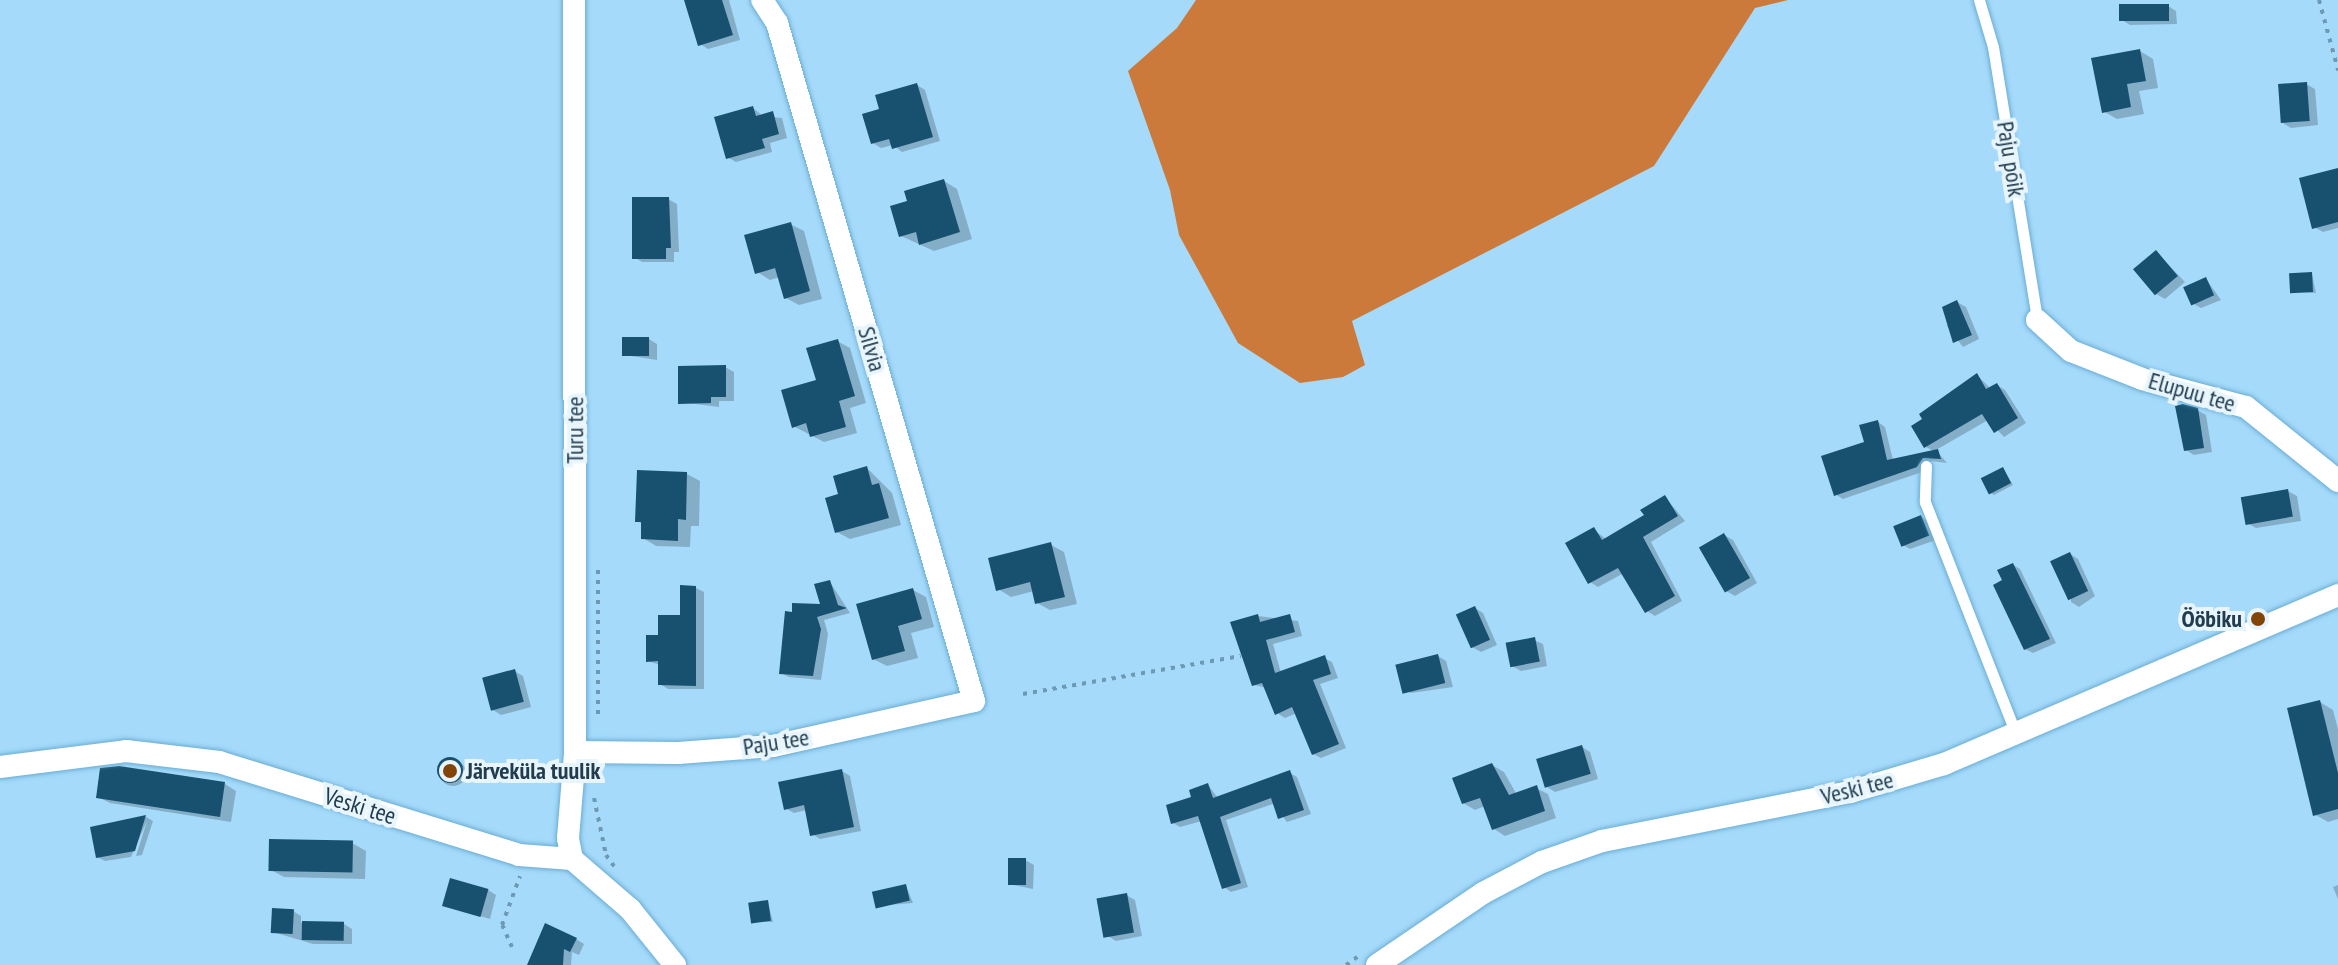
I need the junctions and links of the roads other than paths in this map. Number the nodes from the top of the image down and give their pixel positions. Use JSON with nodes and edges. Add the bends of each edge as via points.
{"nodes":[{"id":1,"x":574,"y":0,"type":"edge"},
{"id":2,"x":762,"y":0,"type":"edge"},
{"id":3,"x":1979,"y":0,"type":"edge"},
{"id":4,"x":2037,"y":320,"type":"joint"},
{"id":5,"x":1926,"y":466,"type":"dead end"},
{"id":6,"x":2338,"y":481,"type":"edge"},
{"id":7,"x":2338,"y":595,"type":"edge"},
{"id":8,"x":974,"y":701,"type":"joint"},
{"id":9,"x":2016,"y":734,"type":"junction"},
{"id":10,"x":587,"y":752,"type":"junction"},
{"id":11,"x":0,"y":767,"type":"edge"},
{"id":12,"x":572,"y":859,"type":"junction"},
{"id":13,"x":1373,"y":957,"type":"edge"},
{"id":14,"x":675,"y":965,"type":"edge"}],
"edges":[{"from":1,"to":10,"type":"street","name":"Turu tee"},
{"from":2,"to":8,"type":"street","name":"Silvia","via":[[777,23]]},
{"from":3,"to":4,"type":"lane","name":"Paju põik","via":[[1993,47]]},
{"from":4,"to":6,"type":"street","name":"Elupuu tee","via":[[2071,351],[2142,379],[2246,407]]},
{"from":5,"to":9,"type":"lane","via":[[1925,502]]},
{"from":7,"to":9,"type":"street","name":"Veski tee"},
{"from":8,"to":10,"type":"street","name":"Paju tee","via":[[773,746]]},
{"from":9,"to":13,"type":"street","name":"Veski tee","via":[[1944,764],[1850,792],[1602,841],[1542,862]]},
{"from":10,"to":12,"type":"street","name":"Turu tee","via":[[568,838]]},
{"from":11,"to":12,"type":"street","name":"Veski tee","via":[[126,751],[219,762],[530,856]]},
{"from":12,"to":14,"type":"street","via":[[630,909]]}]}
